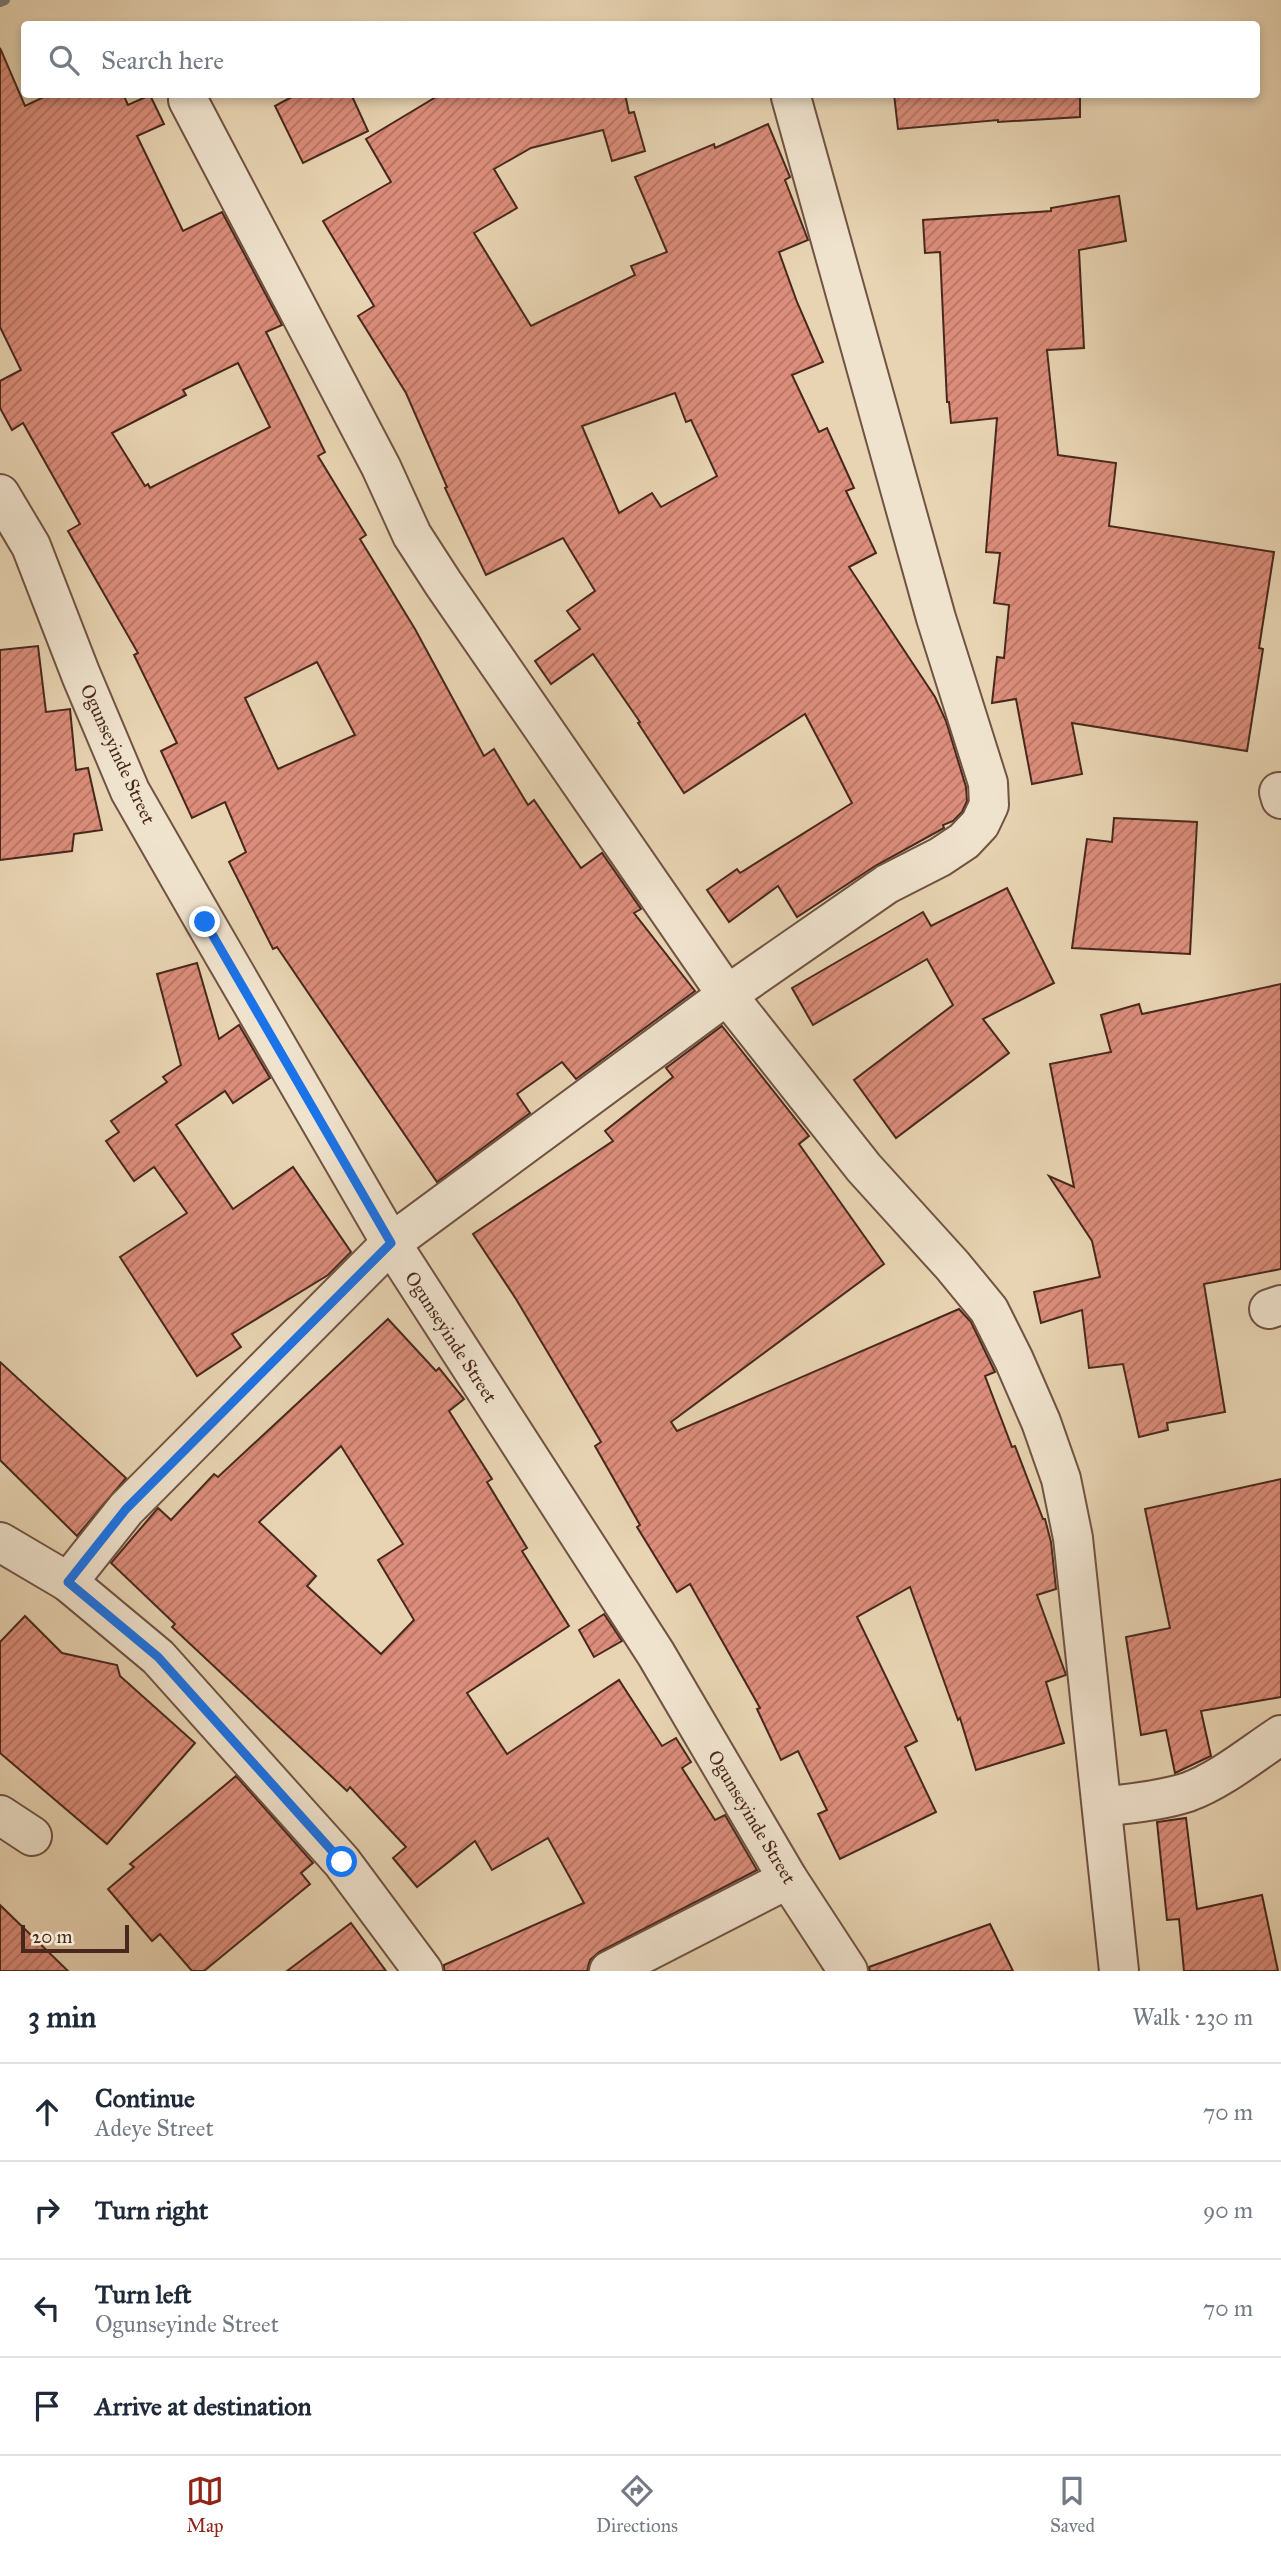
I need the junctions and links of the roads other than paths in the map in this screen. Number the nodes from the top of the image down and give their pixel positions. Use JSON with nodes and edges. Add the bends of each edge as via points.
{"nodes":[{"id":1,"x":791,"y":98,"type":"edge"},
{"id":2,"x":188,"y":100,"type":"dead end"},
{"id":3,"x":0,"y":494,"type":"edge"},
{"id":4,"x":727,"y":995,"type":"junction"},
{"id":5,"x":391,"y":1243,"type":"junction"},
{"id":6,"x":0,"y":1542,"type":"edge"},
{"id":7,"x":68,"y":1582,"type":"junction"},
{"id":8,"x":1281,"y":1735,"type":"edge"},
{"id":9,"x":1103,"y":1807,"type":"junction"},
{"id":10,"x":0,"y":1815,"type":"edge"},
{"id":11,"x":32,"y":1836,"type":"dead end"},
{"id":12,"x":788,"y":1879,"type":"junction"},
{"id":13,"x":423,"y":1971,"type":"edge"},
{"id":14,"x":608,"y":1971,"type":"edge"},
{"id":15,"x":848,"y":1971,"type":"edge"},
{"id":16,"x":1119,"y":1971,"type":"edge"}],
"edges":[{"from":1,"to":4,"type":"street","via":[[936,618],[988,783],[989,805],[964,841],[887,884]]},
{"from":2,"to":4,"type":"street","via":[[412,535]]},
{"from":3,"to":5,"type":"street","name":"Ogunseyinde Street","via":[[31,546],[130,791]]},
{"from":4,"to":5,"type":"street"},
{"from":4,"to":9,"type":"street","via":[[864,1168],[989,1310],[1014,1360],[1057,1468],[1073,1538]]},
{"from":5,"to":7,"type":"street","via":[[126,1509]]},
{"from":5,"to":12,"type":"street","name":"Ogunseyinde Street","via":[[656,1654]]},
{"from":6,"to":7,"type":"street"},
{"from":7,"to":13,"type":"street","via":[[158,1657],[342,1862]]},
{"from":8,"to":9,"type":"street","via":[[1190,1791]]},
{"from":9,"to":16,"type":"street"},
{"from":10,"to":11,"type":"street"},
{"from":12,"to":14,"type":"street"},
{"from":12,"to":15,"type":"street","name":"Ogunseyinde Street"}]}
